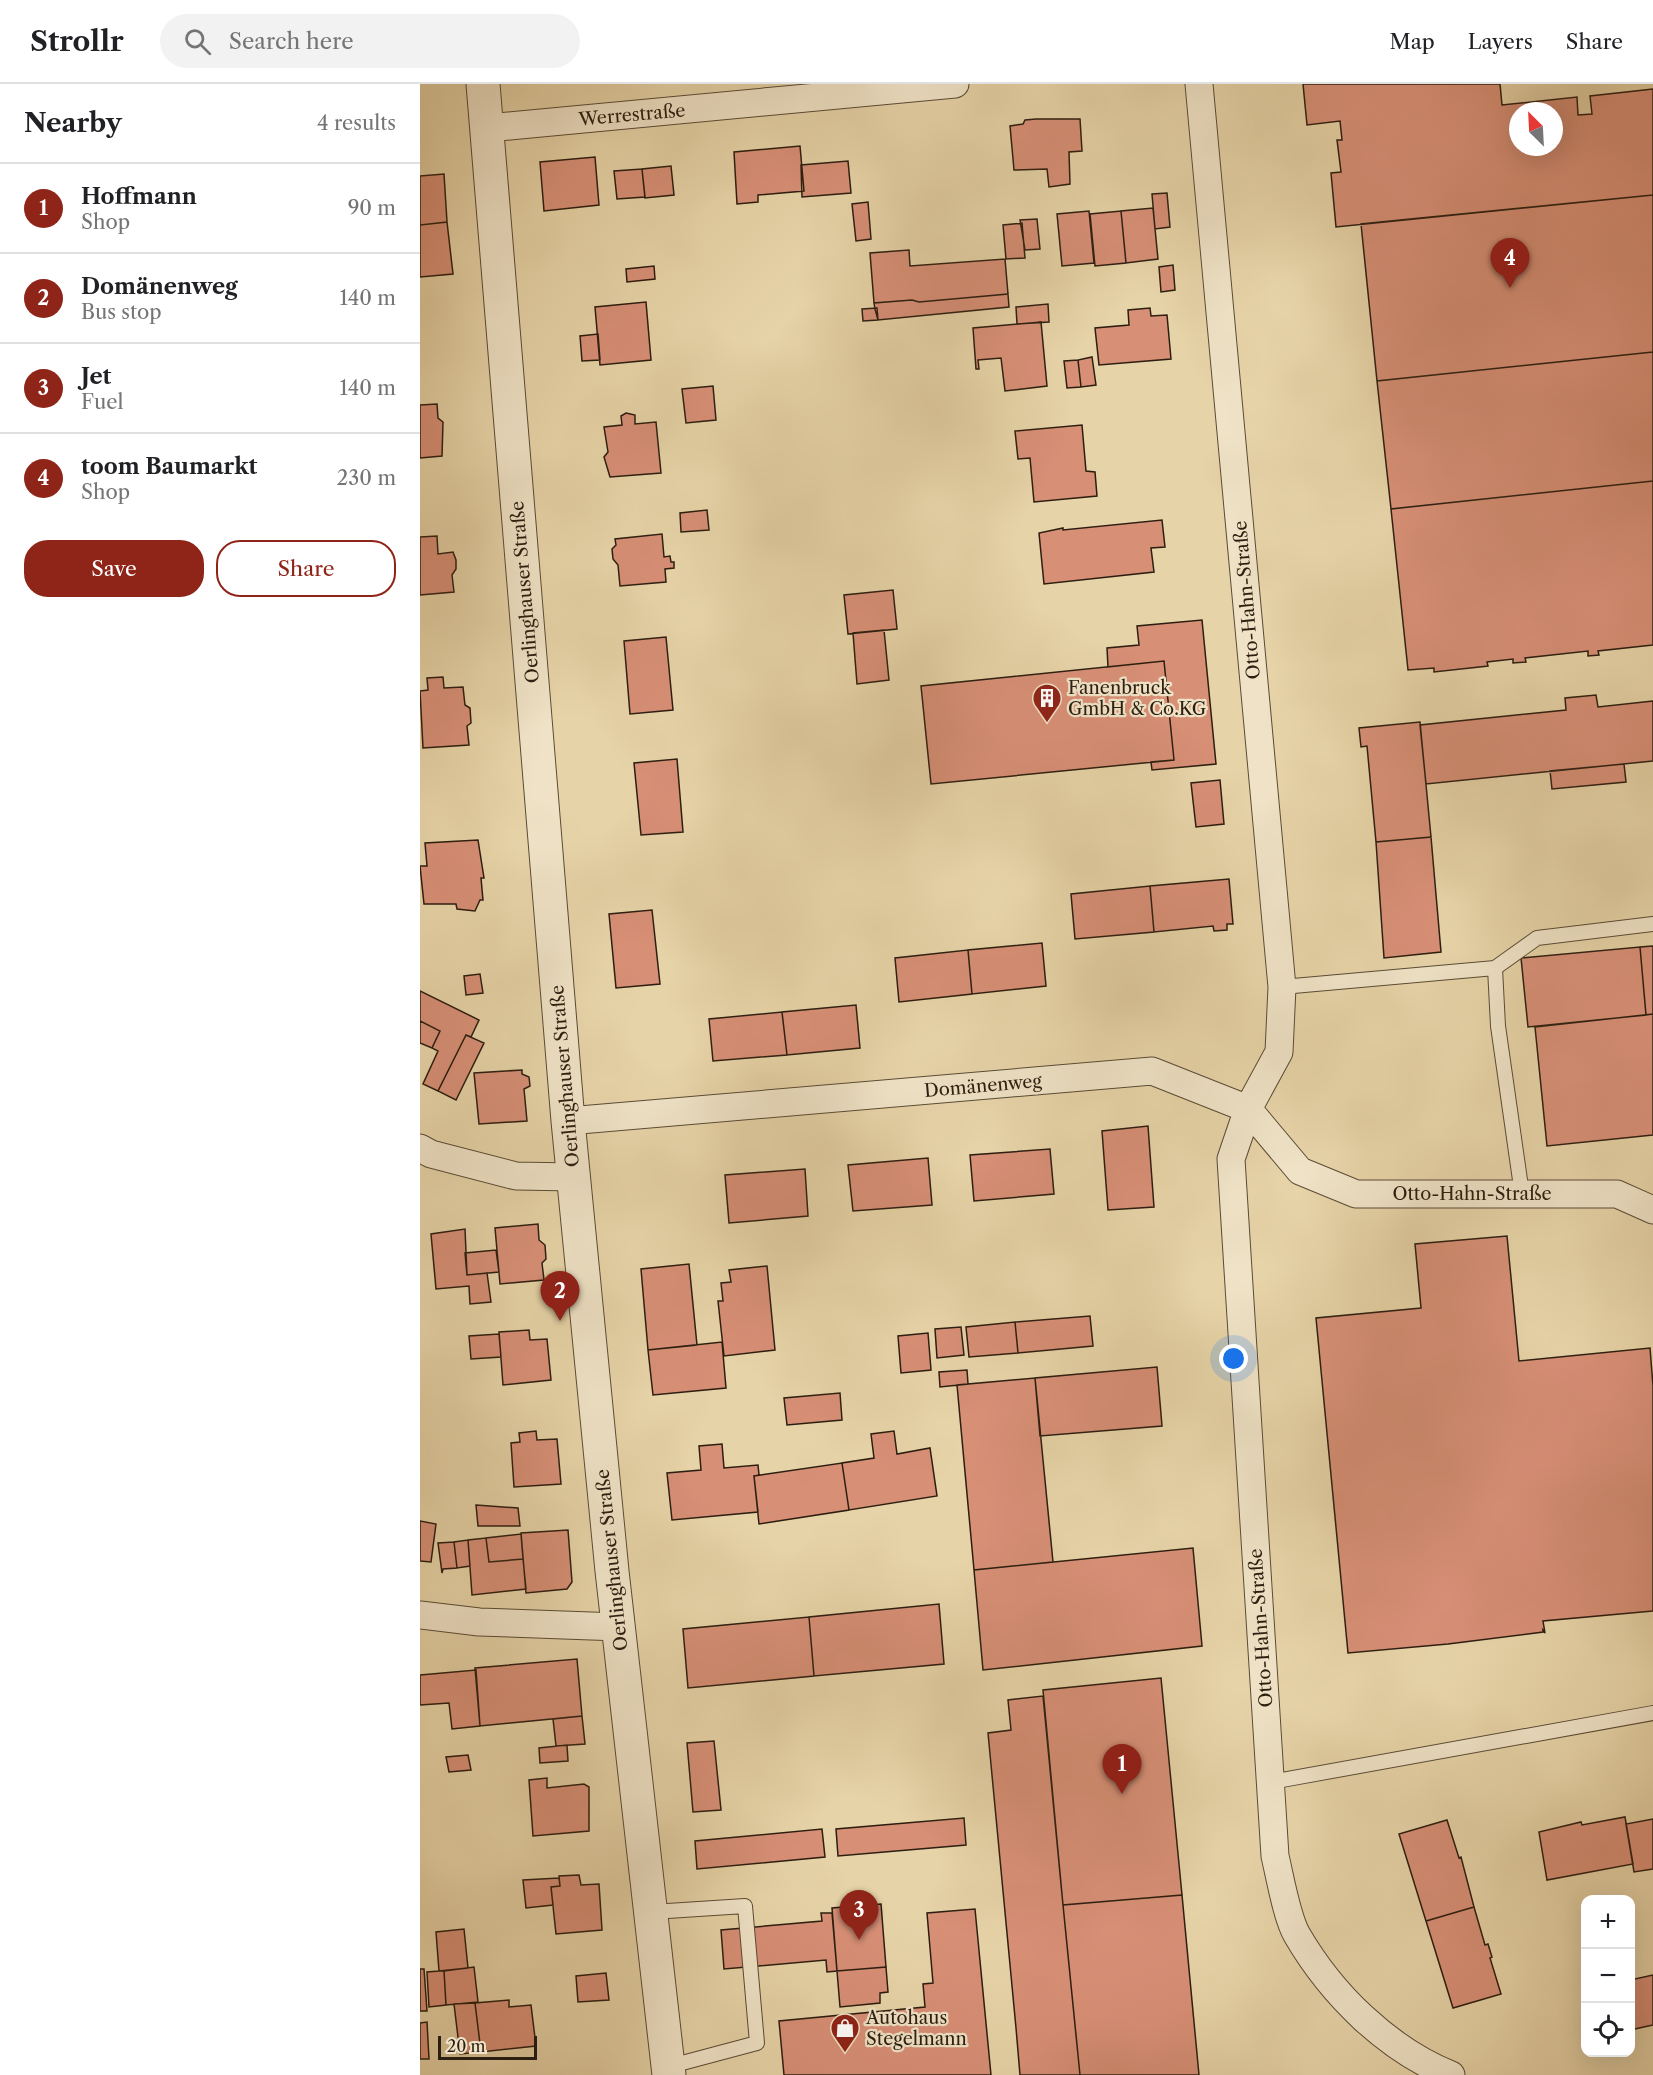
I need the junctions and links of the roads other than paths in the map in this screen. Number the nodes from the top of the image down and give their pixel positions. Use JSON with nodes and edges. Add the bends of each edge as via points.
{"nodes":[{"id":1,"x":483,"y":84,"type":"edge"},
{"id":2,"x":955,"y":84,"type":"edge"},
{"id":3,"x":1199,"y":84,"type":"edge"},
{"id":4,"x":488,"y":128,"type":"junction"},
{"id":5,"x":1653,"y":924,"type":"edge"},
{"id":6,"x":1495,"y":968,"type":"junction"},
{"id":7,"x":1282,"y":987,"type":"junction"},
{"id":8,"x":1248,"y":1109,"type":"junction"},
{"id":9,"x":568,"y":1121,"type":"junction"},
{"id":10,"x":420,"y":1148,"type":"edge"},
{"id":11,"x":574,"y":1177,"type":"junction"},
{"id":12,"x":1522,"y":1194,"type":"junction"},
{"id":13,"x":1653,"y":1210,"type":"edge"},
{"id":14,"x":420,"y":1616,"type":"edge"},
{"id":15,"x":619,"y":1627,"type":"junction"},
{"id":16,"x":1653,"y":1713,"type":"edge"},
{"id":17,"x":1271,"y":1782,"type":"junction"},
{"id":18,"x":652,"y":1912,"type":"junction"},
{"id":19,"x":668,"y":2072,"type":"edge"},
{"id":20,"x":1451,"y":2075,"type":"edge"}],
"edges":[{"from":1,"to":4,"type":"street","name":"Oerlinghauser Straße"},
{"from":2,"to":4,"type":"street","name":"Werrestraße"},
{"from":3,"to":7,"type":"street","name":"Otto-Hahn-Straße"},
{"from":4,"to":9,"type":"street","name":"Oerlinghauser Straße"},
{"from":5,"to":6,"type":"lane","via":[[1537,938]]},
{"from":6,"to":7,"type":"lane"},
{"from":6,"to":12,"type":"lane","via":[[1498,1026]]},
{"from":7,"to":8,"type":"street","name":"Otto-Hahn-Straße","via":[[1280,1052]]},
{"from":8,"to":9,"type":"street","name":"Domänenweg","via":[[1152,1071]]},
{"from":8,"to":12,"type":"street","name":"Otto-Hahn-Straße","via":[[1300,1171],[1356,1194]]},
{"from":8,"to":17,"type":"street","name":"Otto-Hahn-Straße","via":[[1231,1159]]},
{"from":9,"to":11,"type":"street","name":"Oerlinghauser Straße"},
{"from":10,"to":11,"type":"street","via":[[516,1176]]},
{"from":11,"to":15,"type":"street","name":"Oerlinghauser Straße"},
{"from":12,"to":13,"type":"street","name":"Otto-Hahn-Straße","via":[[1617,1194]]},
{"from":14,"to":15,"type":"street"},
{"from":15,"to":18,"type":"street","name":"Oerlinghauser Straße"},
{"from":16,"to":17,"type":"lane"},
{"from":17,"to":20,"type":"street","name":"Otto-Hahn-Straße","via":[[1275,1856],[1296,1934],[1351,2009],[1425,2065]]},
{"from":18,"to":19,"type":"street","name":"Oerlinghauser Straße"},
{"from":18,"to":19,"type":"lane","via":[[745,1905],[757,2043]]}]}
